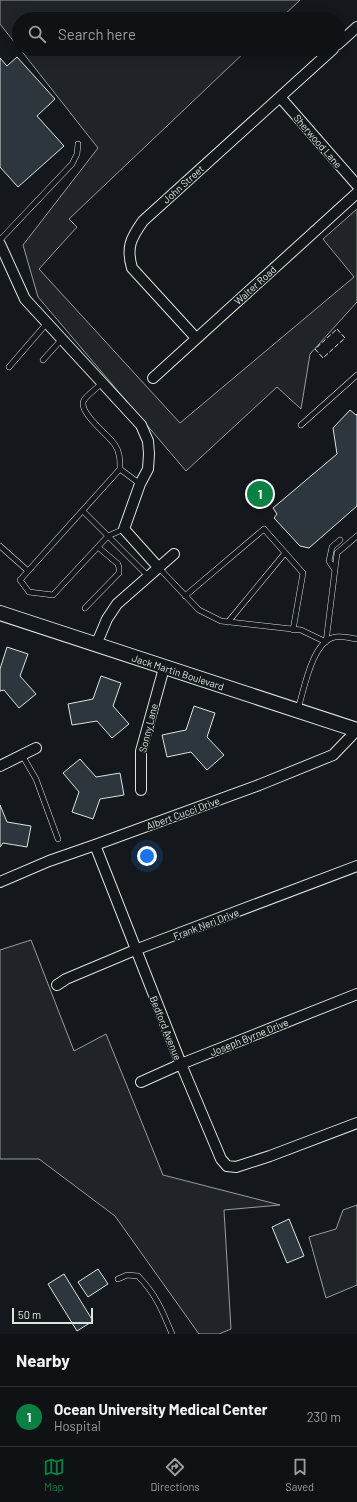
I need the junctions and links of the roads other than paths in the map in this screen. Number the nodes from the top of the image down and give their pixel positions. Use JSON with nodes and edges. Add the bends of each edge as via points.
{"nodes":[{"id":1,"x":357,"y":27,"type":"edge"},
{"id":2,"x":345,"y":38,"type":"edge"},
{"id":3,"x":325,"y":56,"type":"edge"},
{"id":4,"x":280,"y":96,"type":"junction"},
{"id":5,"x":78,"y":144,"type":"dead end"},
{"id":6,"x":357,"y":185,"type":"edge"},
{"id":7,"x":357,"y":193,"type":"edge"},
{"id":8,"x":0,"y":240,"type":"edge"},
{"id":9,"x":0,"y":244,"type":"edge"},
{"id":10,"x":47,"y":323,"type":"junction"},
{"id":11,"x":62,"y":338,"type":"junction"},
{"id":12,"x":196,"y":338,"type":"junction"},
{"id":13,"x":43,"y":360,"type":"dead end"},
{"id":14,"x":9,"y":367,"type":"dead end"},
{"id":15,"x":357,"y":375,"type":"edge"},
{"id":16,"x":153,"y":378,"type":"dead end"},
{"id":17,"x":102,"y":383,"type":"junction"},
{"id":18,"x":301,"y":425,"type":"dead end"},
{"id":19,"x":120,"y":469,"type":"junction"},
{"id":20,"x":140,"y":484,"type":"junction"},
{"id":21,"x":83,"y":511,"type":"junction"},
{"id":22,"x":124,"y":530,"type":"junction"},
{"id":23,"x":108,"y":536,"type":"junction"},
{"id":24,"x":357,"y":536,"type":"edge"},
{"id":25,"x":340,"y":540,"type":"dead end"},
{"id":26,"x":0,"y":546,"type":"edge"},
{"id":27,"x":98,"y":547,"type":"junction"},
{"id":28,"x":285,"y":552,"type":"junction"},
{"id":29,"x":174,"y":554,"type":"dead end"},
{"id":30,"x":158,"y":567,"type":"junction"},
{"id":31,"x":335,"y":570,"type":"junction"},
{"id":32,"x":28,"y":571,"type":"junction"},
{"id":33,"x":148,"y":576,"type":"junction"},
{"id":34,"x":185,"y":596,"type":"junction"},
{"id":35,"x":85,"y":608,"type":"dead end"},
{"id":36,"x":0,"y":613,"type":"edge"},
{"id":37,"x":228,"y":622,"type":"junction"},
{"id":38,"x":293,"y":630,"type":"junction"},
{"id":39,"x":357,"y":639,"type":"edge"},
{"id":40,"x":326,"y":642,"type":"junction"},
{"id":41,"x":96,"y":645,"type":"junction"},
{"id":42,"x":164,"y":668,"type":"junction"},
{"id":43,"x":298,"y":710,"type":"junction"},
{"id":44,"x":357,"y":730,"type":"edge"},
{"id":45,"x":36,"y":748,"type":"dead end"},
{"id":46,"x":22,"y":755,"type":"junction"},
{"id":47,"x":0,"y":766,"type":"edge"},
{"id":48,"x":142,"y":790,"type":"dead end"},
{"id":49,"x":58,"y":839,"type":"dead end"},
{"id":50,"x":95,"y":845,"type":"junction"},
{"id":51,"x":357,"y":866,"type":"edge"},
{"id":52,"x":0,"y":882,"type":"edge"},
{"id":53,"x":135,"y":950,"type":"junction"},
{"id":54,"x":57,"y":985,"type":"dead end"},
{"id":55,"x":357,"y":994,"type":"edge"},
{"id":56,"x":181,"y":1064,"type":"junction"},
{"id":57,"x":141,"y":1082,"type":"dead end"},
{"id":58,"x":357,"y":1123,"type":"edge"},
{"id":59,"x":118,"y":1279,"type":"dead end"},
{"id":60,"x":172,"y":1334,"type":"edge"}],
"edges":[{"from":1,"to":2,"type":"street"},
{"from":3,"to":4,"type":"street","name":"John Street"},
{"from":4,"to":6,"type":"street","name":"Sherwood Lane"},
{"from":4,"to":12,"type":"street","name":"John Street","via":[[143,221],[132,237],[128,256],[132,268]]},
{"from":5,"to":8,"type":"lane","via":[[72,164]]},
{"from":7,"to":12,"type":"street","name":"Walter Road"},
{"from":9,"to":10,"type":"street","via":[[25,299]]},
{"from":10,"to":11,"type":"street"},
{"from":10,"to":14,"type":"lane"},
{"from":11,"to":13,"type":"lane"},
{"from":11,"to":17,"type":"street"},
{"from":12,"to":16,"type":"street","name":"Walter Road"},
{"from":15,"to":18,"type":"lane"},
{"from":17,"to":19,"type":"lane","via":[[84,401],[83,407],[86,414],[116,445]]},
{"from":17,"to":20,"type":"street","via":[[141,425],[148,441],[148,470]]},
{"from":19,"to":20,"type":"lane"},
{"from":19,"to":21,"type":"lane"},
{"from":20,"to":22,"type":"street"},
{"from":21,"to":23,"type":"lane"},
{"from":21,"to":32,"type":"lane"},
{"from":22,"to":23,"type":"lane"},
{"from":22,"to":30,"type":"street"},
{"from":23,"to":27,"type":"lane"},
{"from":23,"to":33,"type":"lane"},
{"from":24,"to":31,"type":"lane","via":[[338,553]]},
{"from":25,"to":31,"type":"lane","via":[[332,547],[330,561]]},
{"from":26,"to":32,"type":"lane"},
{"from":27,"to":32,"type":"lane","via":[[53,595],[29,592],[20,580]]},
{"from":27,"to":35,"type":"lane","via":[[118,564],[119,573]]},
{"from":28,"to":34,"type":"lane","via":[[264,529]]},
{"from":28,"to":37,"type":"lane"},
{"from":28,"to":38,"type":"lane","via":[[303,574]]},
{"from":29,"to":30,"type":"street"},
{"from":30,"to":33,"type":"street"},
{"from":30,"to":34,"type":"lane"},
{"from":31,"to":40,"type":"lane"},
{"from":33,"to":41,"type":"street","via":[[117,604],[107,619]]},
{"from":34,"to":37,"type":"lane","via":[[198,610],[220,621]]},
{"from":36,"to":41,"type":"street","name":"Jack Martin Boulevard"},
{"from":37,"to":38,"type":"lane"},
{"from":38,"to":40,"type":"lane","via":[[301,630]]},
{"from":39,"to":40,"type":"lane","via":[[334,637]]},
{"from":40,"to":43,"type":"lane","via":[[313,657]]},
{"from":41,"to":42,"type":"street","name":"Jack Martin Boulevard"},
{"from":42,"to":43,"type":"street","name":"Jack Martin Boulevard"},
{"from":42,"to":48,"type":"street","name":"Sonny Lane","via":[[141,751]]},
{"from":43,"to":44,"type":"street","name":"Jack Martin Boulevard"},
{"from":44,"to":50,"type":"street","name":"Albert Cucci Drive","via":[[333,755]]},
{"from":45,"to":46,"type":"street"},
{"from":46,"to":47,"type":"street"},
{"from":46,"to":49,"type":"lane","via":[[36,779]]},
{"from":50,"to":52,"type":"street","name":"Albert Cucci Drive"},
{"from":50,"to":53,"type":"street","name":"Bedford Avenue"},
{"from":51,"to":53,"type":"street","name":"Frank Neri Drive"},
{"from":53,"to":54,"type":"street","name":"Frank Neri Drive"},
{"from":53,"to":56,"type":"street","name":"Bedford Avenue"},
{"from":55,"to":56,"type":"street","name":"Joseph Byrne Drive"},
{"from":56,"to":57,"type":"street","name":"Joseph Byrne Drive"},
{"from":56,"to":58,"type":"street","name":"Bedford Avenue","via":[[220,1159],[227,1166],[236,1167],[270,1156]]},
{"from":59,"to":60,"type":"lane","via":[[127,1275],[138,1276],[149,1287],[158,1300]]}]}
